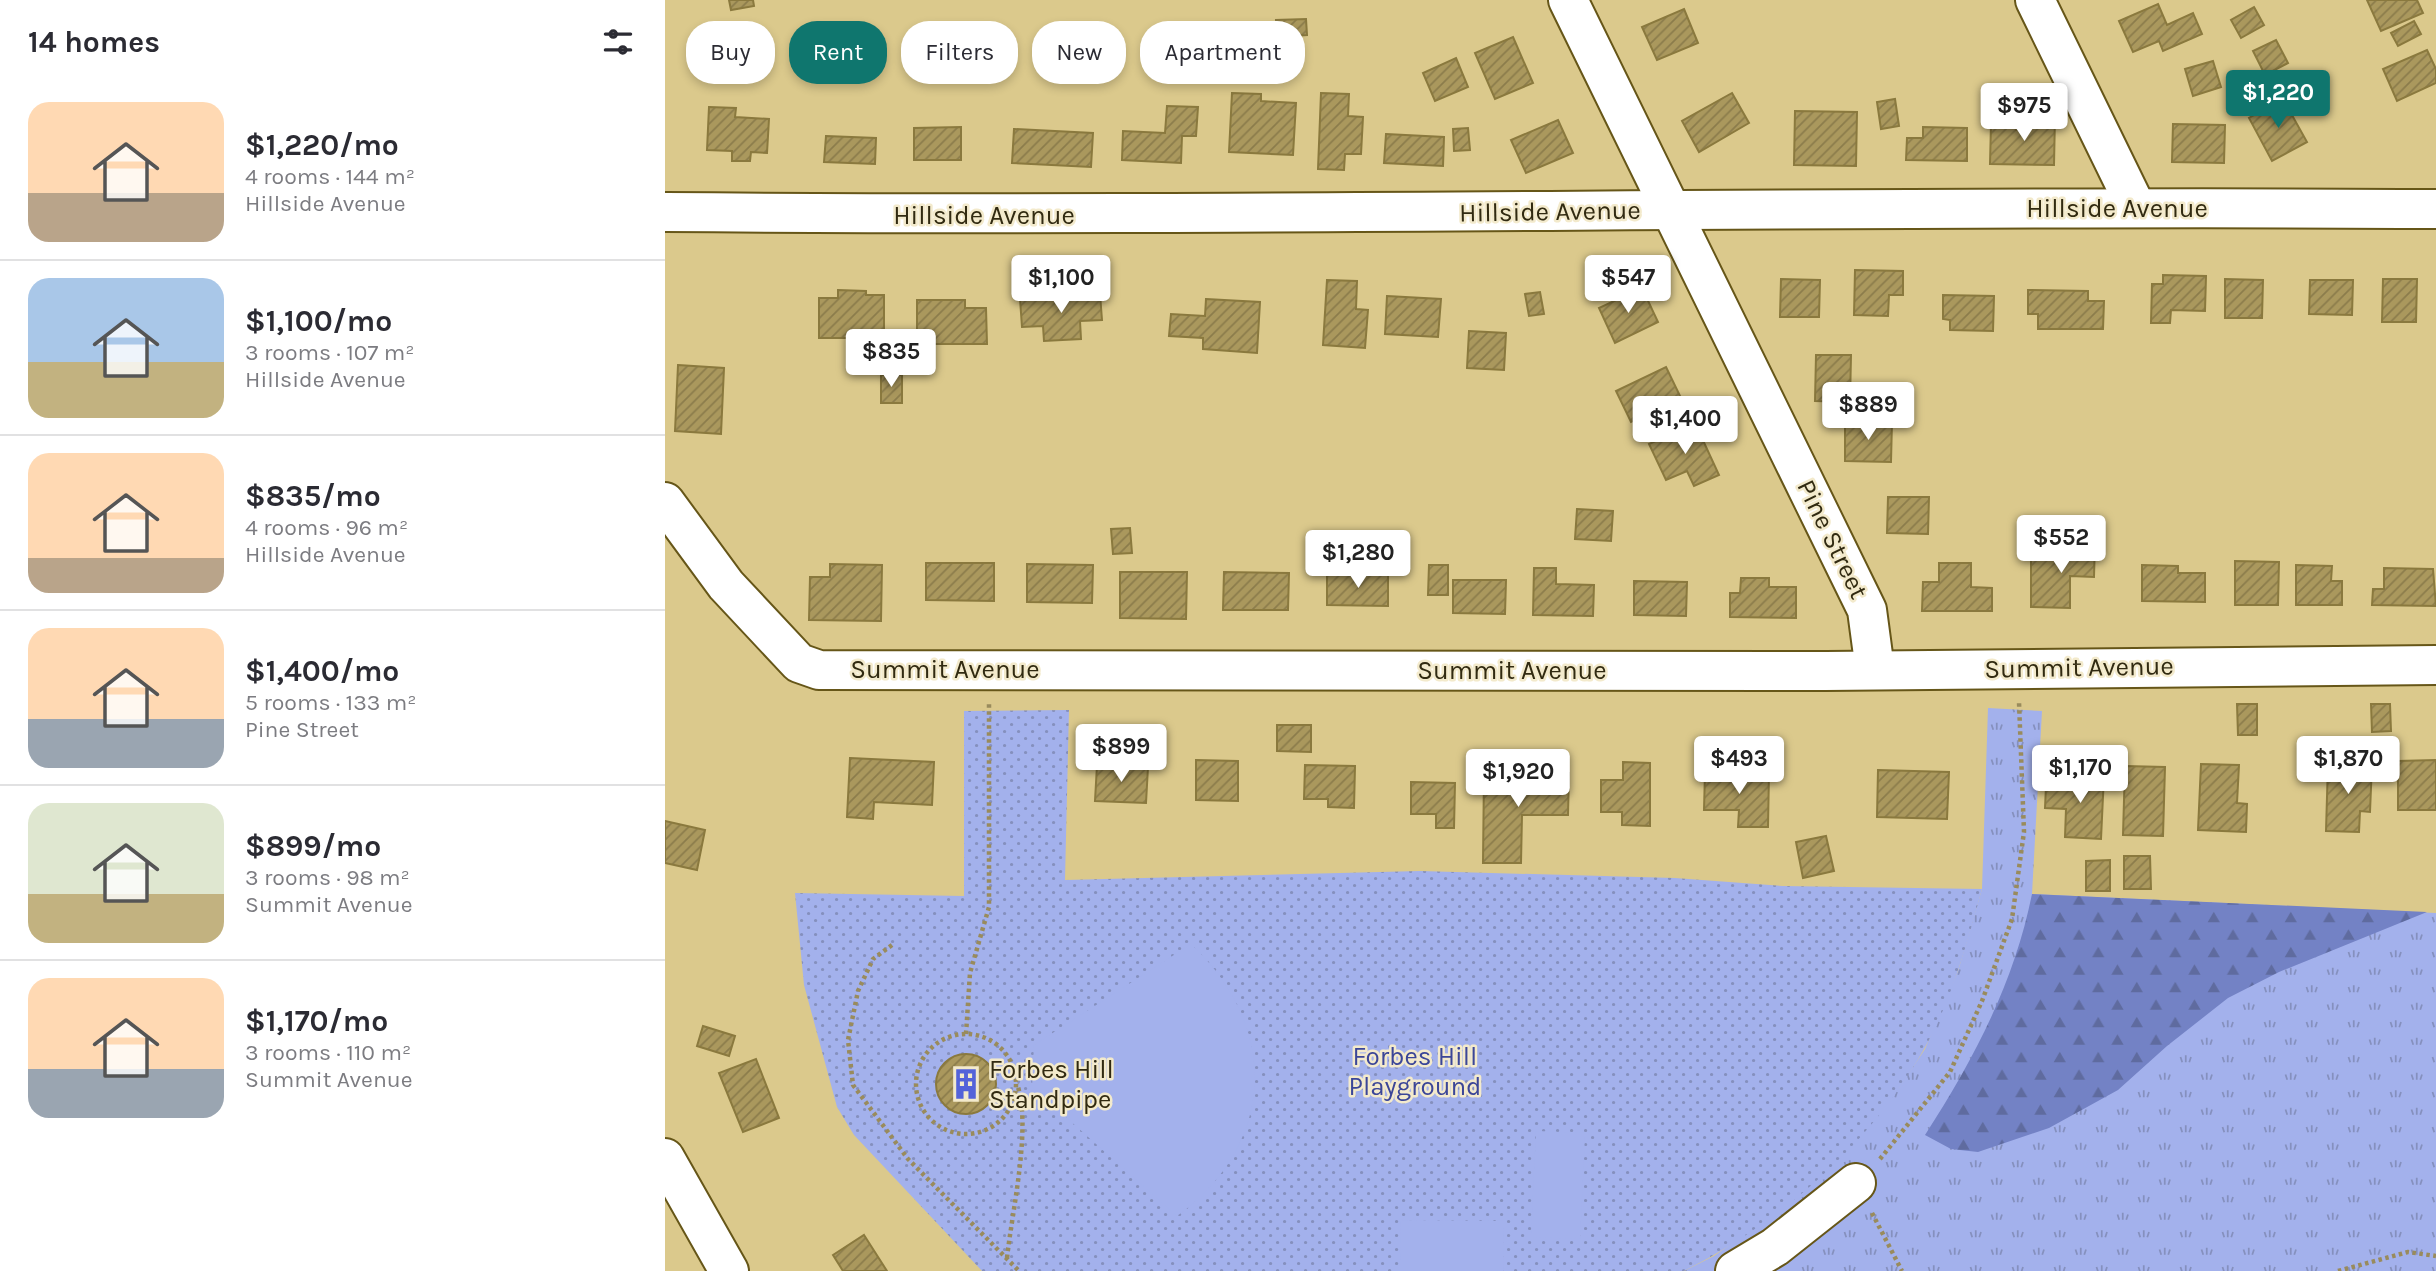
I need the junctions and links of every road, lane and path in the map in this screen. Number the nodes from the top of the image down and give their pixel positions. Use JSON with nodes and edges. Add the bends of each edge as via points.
{"nodes":[{"id":1,"x":1568,"y":0,"type":"edge"},
{"id":2,"x":2035,"y":0,"type":"edge"},
{"id":3,"x":2136,"y":207,"type":"junction"},
{"id":4,"x":2436,"y":209,"type":"edge"},
{"id":5,"x":1671,"y":210,"type":"junction"},
{"id":6,"x":665,"y":212,"type":"edge"},
{"id":7,"x":665,"y":502,"type":"edge"},
{"id":8,"x":2436,"y":665,"type":"edge"},
{"id":9,"x":2018,"y":667,"type":"junction"},
{"id":10,"x":1875,"y":670,"type":"junction"},
{"id":11,"x":989,"y":692,"type":"dead end"},
{"id":12,"x":892,"y":945,"type":"dead end"},
{"id":13,"x":965,"y":1034,"type":"junction"},
{"id":14,"x":1015,"y":1080,"type":"junction"},
{"id":15,"x":665,"y":1158,"type":"edge"},
{"id":16,"x":1856,"y":1183,"type":"junction"},
{"id":17,"x":2436,"y":1256,"type":"edge"},
{"id":18,"x":1007,"y":1258,"type":"junction"},
{"id":19,"x":729,"y":1271,"type":"edge"},
{"id":20,"x":1019,"y":1271,"type":"edge"},
{"id":21,"x":1735,"y":1271,"type":"edge"},
{"id":22,"x":1902,"y":1271,"type":"edge"},
{"id":23,"x":2338,"y":1271,"type":"edge"}],
"edges":[{"from":1,"to":5,"type":"street","name":"Pine Street"},
{"from":2,"to":3,"type":"street"},
{"from":3,"to":4,"type":"street","name":"Hillside Avenue"},
{"from":3,"to":5,"type":"street","name":"Hillside Avenue"},
{"from":5,"to":6,"type":"street","name":"Hillside Avenue","via":[[1076,216]]},
{"from":5,"to":10,"type":"street","name":"Pine Street","via":[[1867,610]]},
{"from":7,"to":10,"type":"street","name":"Summit Avenue","via":[[726,585],[799,663],[819,670]]},
{"from":8,"to":9,"type":"street","name":"Summit Avenue"},
{"from":9,"to":10,"type":"street","name":"Summit Avenue"},
{"from":9,"to":16,"type":"path","via":[[2023,844],[2011,919],[1998,963],[1950,1072]]},
{"from":11,"to":13,"type":"path","via":[[989,908],[970,973]]},
{"from":12,"to":18,"type":"path","via":[[873,960],[858,991],[848,1040],[853,1084],[908,1159]]},
{"from":13,"to":14,"type":"path","via":[[996,1044],[1007,1056]]},
{"from":13,"to":14,"type":"path","via":[[935,1045],[917,1072],[920,1103],[935,1123],[966,1133],[989,1127],[1007,1111]]},
{"from":14,"to":18,"type":"path","via":[[1023,1105]]},
{"from":15,"to":19,"type":"street"},
{"from":16,"to":21,"type":"street","via":[[1786,1239]]},
{"from":16,"to":22,"type":"path"},
{"from":17,"to":23,"type":"path","via":[[2407,1252]]},
{"from":18,"to":20,"type":"path"}]}
